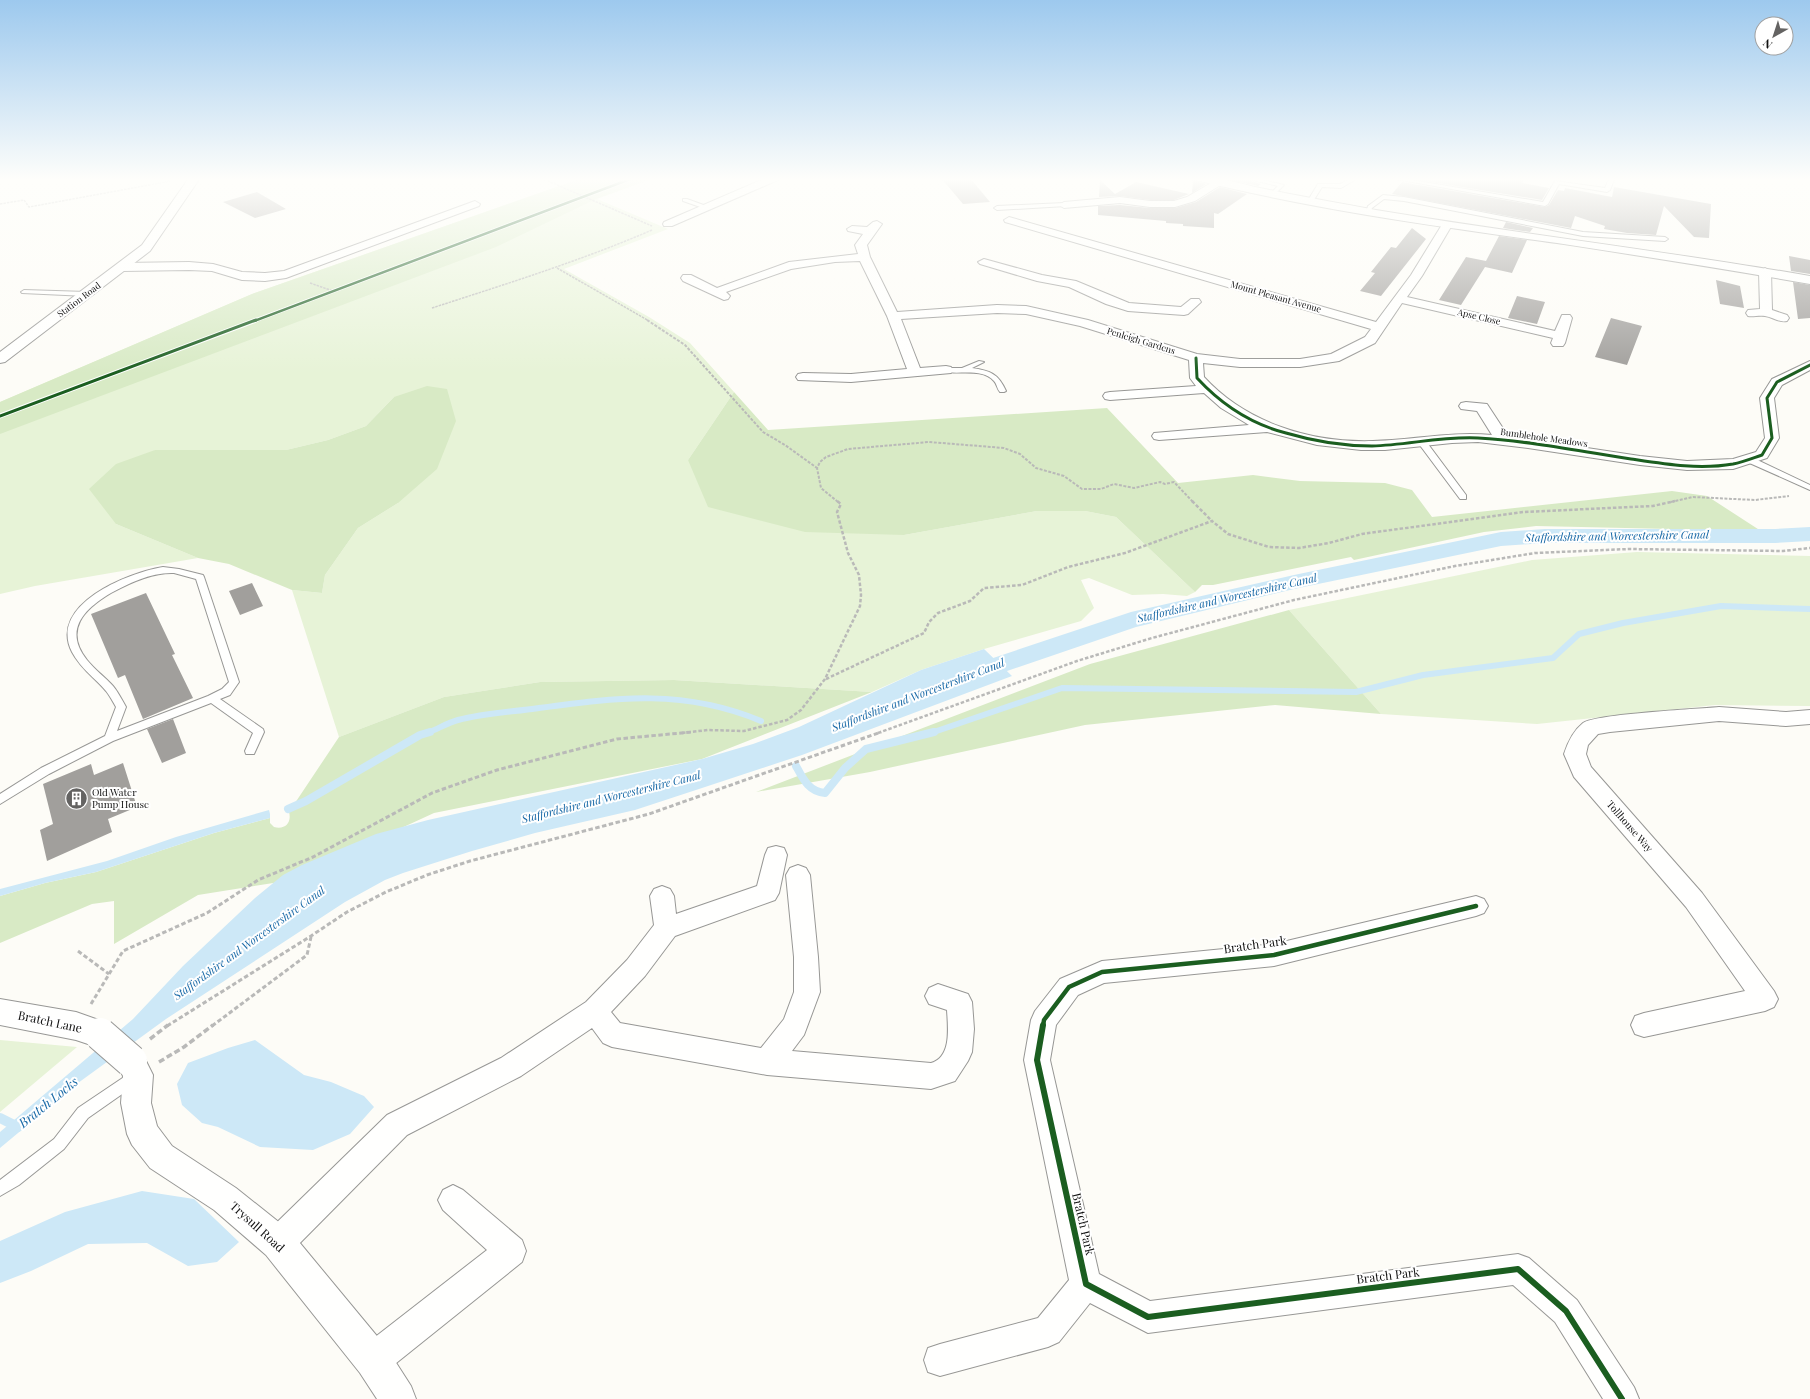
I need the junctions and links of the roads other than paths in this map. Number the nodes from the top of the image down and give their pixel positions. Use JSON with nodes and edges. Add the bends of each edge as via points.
{"nodes":[{"id":1,"x":149,"y":243,"type":"edge"},
{"id":2,"x":369,"y":243,"type":"edge"},
{"id":3,"x":862,"y":243,"type":"edge"},
{"id":4,"x":1089,"y":243,"type":"edge"},
{"id":5,"x":1436,"y":243,"type":"edge"},
{"id":6,"x":1581,"y":243,"type":"edge"},
{"id":7,"x":864,"y":257,"type":"junction"},
{"id":8,"x":984,"y":262,"type":"dead end"},
{"id":9,"x":123,"y":267,"type":"junction"},
{"id":10,"x":1765,"y":272,"type":"junction"},
{"id":11,"x":687,"y":278,"type":"dead end"},
{"id":12,"x":1810,"y":280,"type":"edge"},
{"id":13,"x":24,"y":292,"type":"dead end"},
{"id":14,"x":87,"y":294,"type":"junction"},
{"id":15,"x":1400,"y":299,"type":"junction"},
{"id":16,"x":1110,"y":301,"type":"junction"},
{"id":17,"x":1195,"y":302,"type":"dead end"},
{"id":18,"x":1766,"y":312,"type":"junction"},
{"id":19,"x":1752,"y":313,"type":"dead end"},
{"id":20,"x":892,"y":316,"type":"junction"},
{"id":21,"x":1566,"y":318,"type":"dead end"},
{"id":22,"x":1783,"y":318,"type":"dead end"},
{"id":23,"x":1083,"y":323,"type":"junction"},
{"id":24,"x":1379,"y":328,"type":"junction"},
{"id":25,"x":1196,"y":358,"type":"junction"},
{"id":26,"x":0,"y":359,"type":"edge"},
{"id":27,"x":981,"y":362,"type":"dead end"},
{"id":28,"x":1810,"y":364,"type":"edge"},
{"id":29,"x":964,"y":369,"type":"junction"},
{"id":30,"x":946,"y":370,"type":"joint"},
{"id":31,"x":914,"y":372,"type":"junction"},
{"id":32,"x":803,"y":377,"type":"dead end"},
{"id":33,"x":1207,"y":389,"type":"junction"},
{"id":34,"x":1002,"y":391,"type":"dead end"},
{"id":35,"x":1110,"y":396,"type":"dead end"},
{"id":36,"x":1466,"y":406,"type":"dead end"},
{"id":37,"x":1269,"y":428,"type":"junction"},
{"id":38,"x":1159,"y":436,"type":"dead end"},
{"id":39,"x":1502,"y":440,"type":"junction"},
{"id":40,"x":1422,"y":442,"type":"junction"},
{"id":41,"x":1748,"y":459,"type":"junction"},
{"id":42,"x":1810,"y":488,"type":"edge"},
{"id":43,"x":1463,"y":497,"type":"dead end"},
{"id":44,"x":212,"y":699,"type":"junction"},
{"id":45,"x":1810,"y":718,"type":"edge"},
{"id":46,"x":109,"y":738,"type":"junction"},
{"id":47,"x":250,"y":751,"type":"dead end"},
{"id":48,"x":0,"y":800,"type":"edge"},
{"id":49,"x":776,"y":855,"type":"dead end"},
{"id":50,"x":798,"y":876,"type":"dead end"},
{"id":51,"x":662,"y":896,"type":"dead end"},
{"id":52,"x":1476,"y":906,"type":"dead end"},
{"id":53,"x":666,"y":928,"type":"junction"},
{"id":54,"x":938,"y":996,"type":"dead end"},
{"id":55,"x":595,"y":1011,"type":"junction"},
{"id":56,"x":0,"y":1012,"type":"edge"},
{"id":57,"x":1644,"y":1025,"type":"dead end"},
{"id":58,"x":767,"y":1062,"type":"junction"},
{"id":59,"x":135,"y":1068,"type":"junction"},
{"id":60,"x":0,"y":1189,"type":"edge"},
{"id":61,"x":453,"y":1200,"type":"dead end"},
{"id":62,"x":278,"y":1243,"type":"junction"},
{"id":63,"x":1086,"y":1284,"type":"junction"},
{"id":64,"x":373,"y":1360,"type":"junction"},
{"id":65,"x":940,"y":1360,"type":"dead end"},
{"id":66,"x":398,"y":1399,"type":"edge"},
{"id":67,"x":1622,"y":1399,"type":"edge"}],
"edges":[{"from":1,"to":9,"type":"street","name":"Station Road"},
{"from":2,"to":9,"type":"street","via":[[286,274],[265,277],[242,276],[213,268],[189,266]]},
{"from":3,"to":7,"type":"street"},
{"from":4,"to":24,"type":"street","name":"Mount Pleasant Avenue"},
{"from":5,"to":15,"type":"street"},
{"from":6,"to":10,"type":"street"},
{"from":7,"to":11,"type":"street","via":[[789,266],[720,294]]},
{"from":7,"to":20,"type":"street"},
{"from":8,"to":16,"type":"street","via":[[1072,284]]},
{"from":9,"to":14,"type":"street","name":"Station Road"},
{"from":10,"to":12,"type":"street"},
{"from":10,"to":18,"type":"street"},
{"from":13,"to":14,"type":"lane"},
{"from":14,"to":26,"type":"street","name":"Station Road"},
{"from":15,"to":21,"type":"street","name":"Apse Close","via":[[1558,339]]},
{"from":15,"to":24,"type":"street"},
{"from":16,"to":17,"type":"street","via":[[1128,307],[1184,311]]},
{"from":16,"to":23,"type":"street"},
{"from":18,"to":19,"type":"street"},
{"from":18,"to":22,"type":"street"},
{"from":20,"to":23,"type":"street","name":"Penleigh Gardens","via":[[998,309],[1026,310]]},
{"from":20,"to":31,"type":"street"},
{"from":23,"to":25,"type":"street","name":"Penleigh Gardens"},
{"from":24,"to":25,"type":"street","name":"Penleigh Gardens","via":[[1370,340],[1334,358],[1300,363],[1240,363]]},
{"from":25,"to":33,"type":"street","name":"Bumblehole Meadows","via":[[1197,378]]},
{"from":27,"to":29,"type":"lane"},
{"from":28,"to":41,"type":"street","name":"Bumblehole Meadows","via":[[1777,382],[1767,398],[1772,438],[1762,455]]},
{"from":29,"to":30,"type":"lane"},
{"from":29,"to":34,"type":"lane","via":[[990,376],[996,380]]},
{"from":30,"to":31,"type":"street"},
{"from":31,"to":32,"type":"street","via":[[851,378]]},
{"from":33,"to":35,"type":"street"},
{"from":33,"to":37,"type":"street","name":"Bumblehole Meadows","via":[[1241,416]]},
{"from":36,"to":39,"type":"street","via":[[1482,407]]},
{"from":37,"to":38,"type":"street"},
{"from":37,"to":40,"type":"street","name":"Bumblehole Meadows","via":[[1334,443],[1371,446]]},
{"from":39,"to":40,"type":"street","name":"Bumblehole Meadows","via":[[1472,438]]},
{"from":39,"to":41,"type":"street","name":"Bumblehole Meadows","via":[[1646,462],[1692,466],[1734,464]]},
{"from":40,"to":43,"type":"lane"},
{"from":41,"to":42,"type":"lane"},
{"from":44,"to":46,"type":"lane"},
{"from":44,"to":46,"type":"lane","via":[[226,692],[234,682],[200,577],[178,571],[159,571],[118,586],[84,607],[74,620],[72,630],[78,656],[111,690],[121,707]]},
{"from":44,"to":47,"type":"lane","via":[[259,732]]},
{"from":45,"to":57,"type":"street","name":"Tollhouse Way","via":[[1719,714],[1610,724],[1591,728],[1578,742],[1575,754],[1582,771],[1694,900],[1765,999]]},
{"from":46,"to":48,"type":"lane","via":[[45,770]]},
{"from":49,"to":53,"type":"street","via":[[767,893]]},
{"from":50,"to":58,"type":"street","via":[[807,992],[795,1026]]},
{"from":51,"to":53,"type":"street"},
{"from":52,"to":63,"type":"street","name":"Bratch Park","via":[[1274,955],[1102,972],[1069,987],[1044,1020],[1037,1060]]},
{"from":53,"to":55,"type":"street","via":[[636,968]]},
{"from":54,"to":58,"type":"street","via":[[959,1002],[959,1052],[945,1072],[931,1076]]},
{"from":55,"to":58,"type":"street","via":[[612,1034]]},
{"from":55,"to":62,"type":"street","via":[[511,1067],[397,1125]]},
{"from":56,"to":59,"type":"street","name":"Bratch Lane","bridge":true,"via":[[88,1030]]},
{"from":59,"to":60,"type":"lane","via":[[83,1113],[59,1144]]},
{"from":59,"to":62,"type":"street","name":"Trysull Road","via":[[136,1104],[143,1134],[161,1157],[225,1199]]},
{"from":61,"to":64,"type":"street","via":[[511,1251]]},
{"from":62,"to":64,"type":"street","name":"Trysull Road"},
{"from":63,"to":65,"type":"street","via":[[1048,1331]]},
{"from":63,"to":67,"type":"street","name":"Bratch Park","via":[[1148,1317],[1518,1269],[1566,1311]]},
{"from":64,"to":66,"type":"street","name":"Trysull Road"}]}
